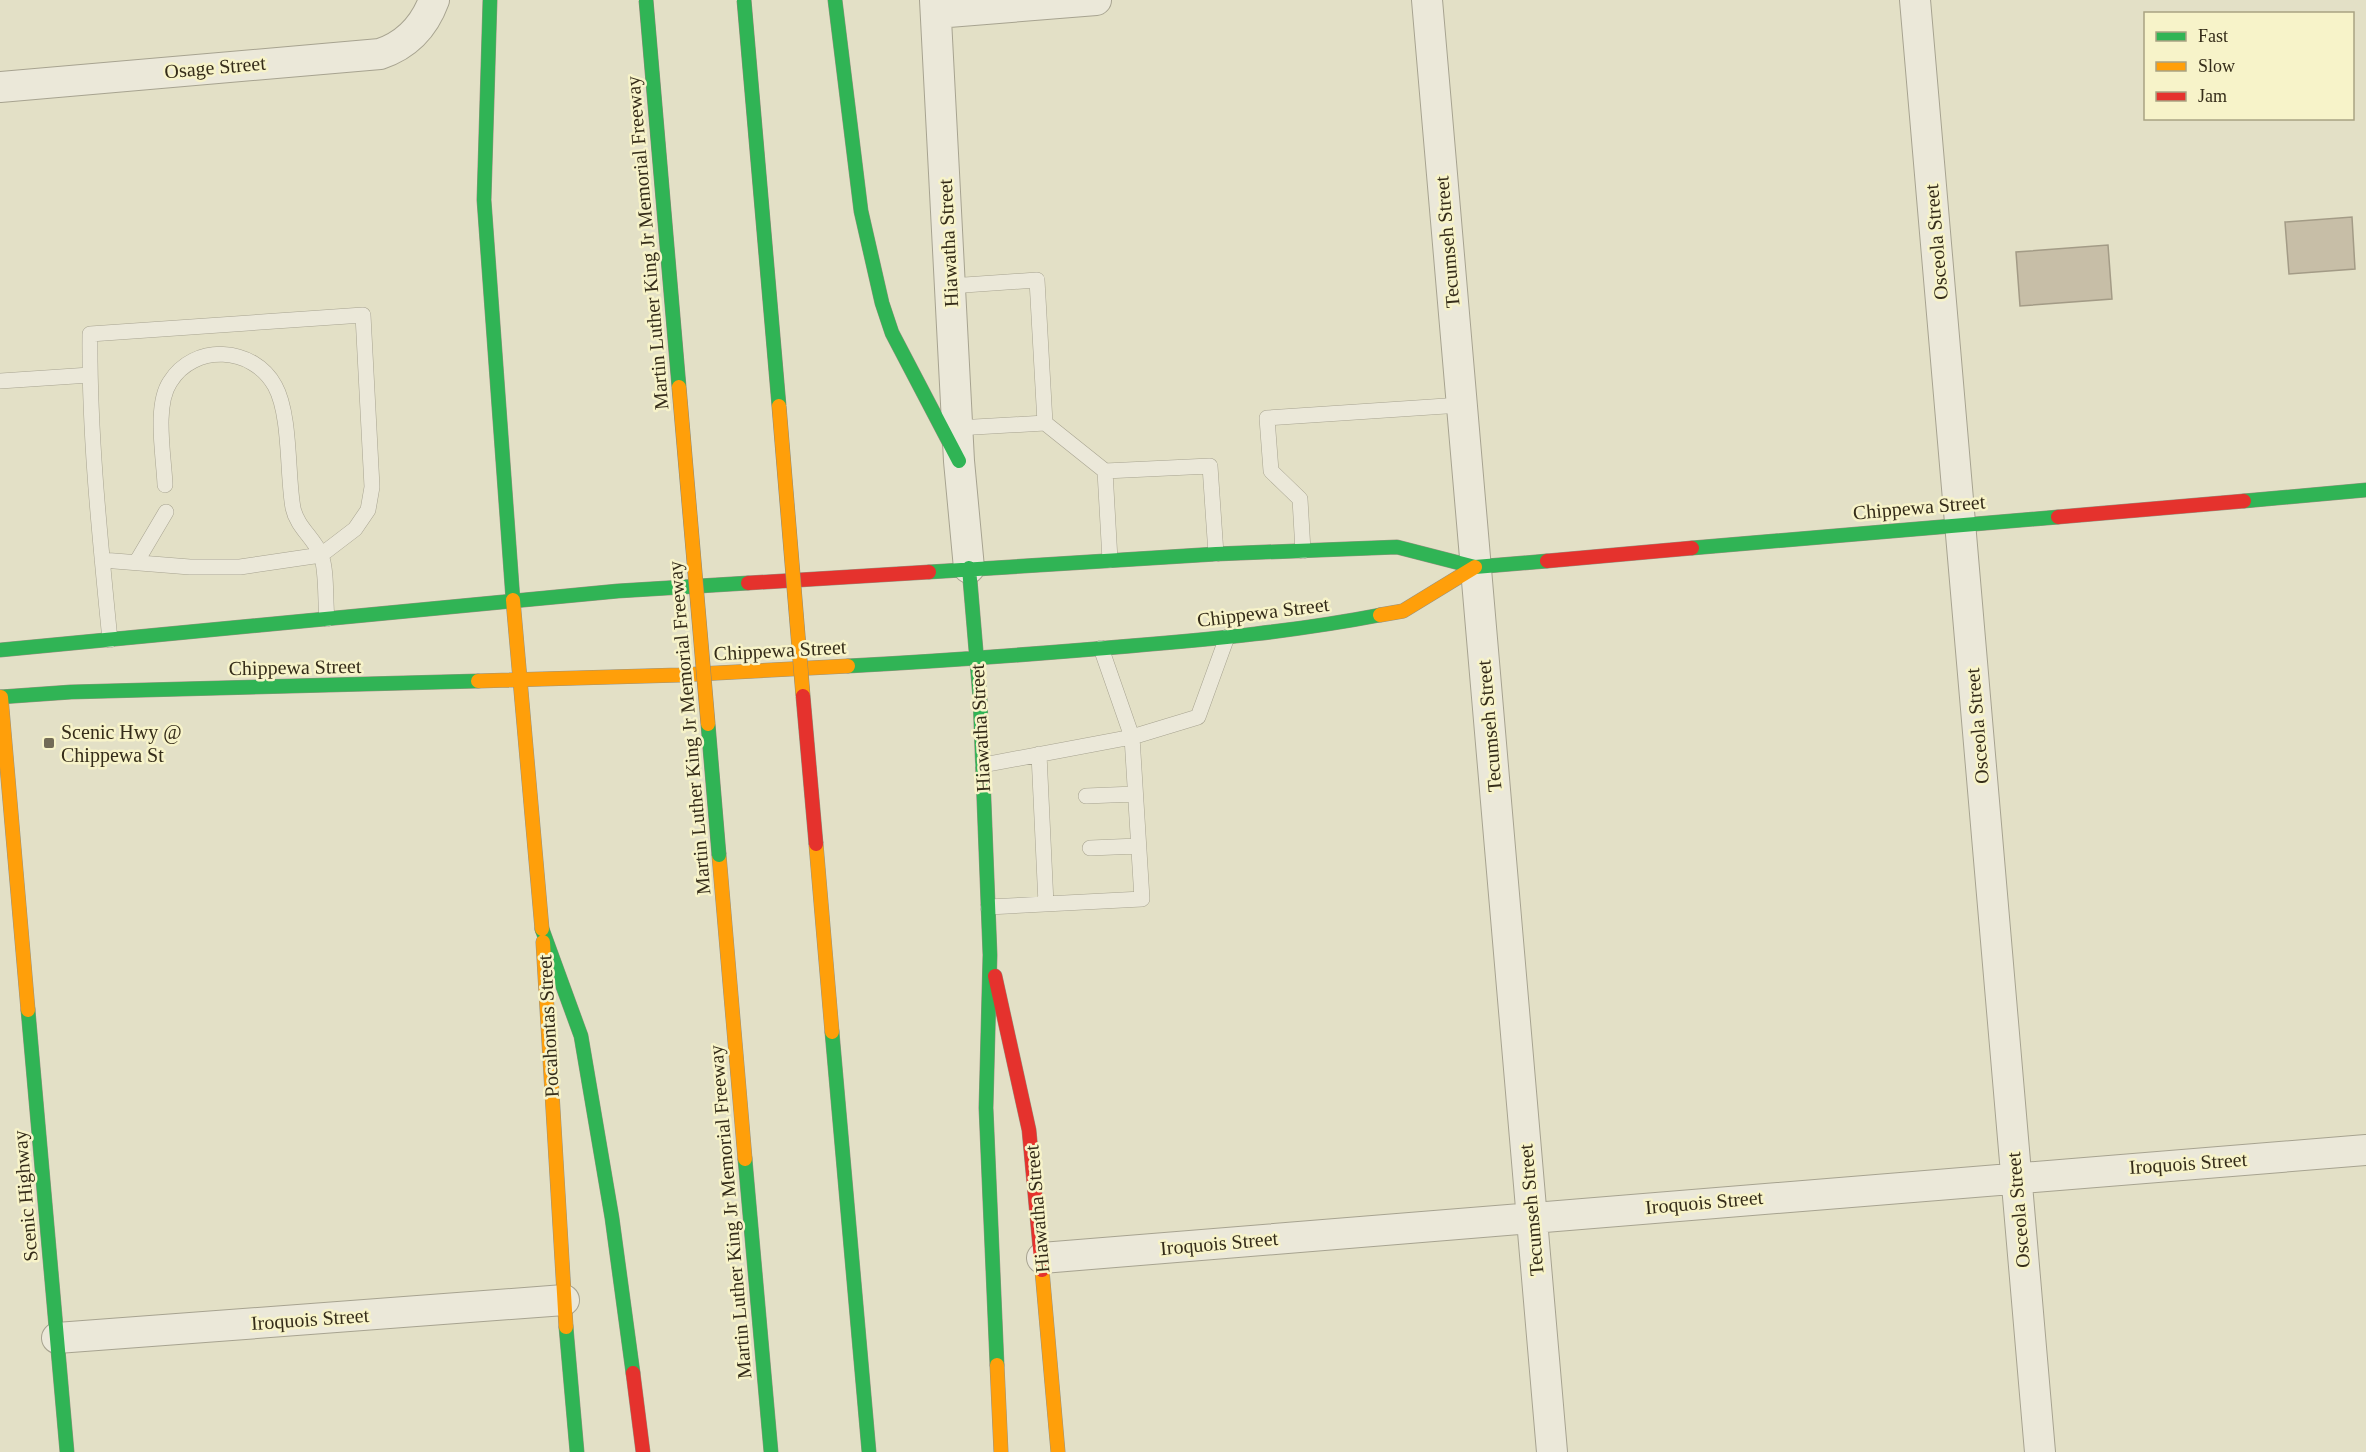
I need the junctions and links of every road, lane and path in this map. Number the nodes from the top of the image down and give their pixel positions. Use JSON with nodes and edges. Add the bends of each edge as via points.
{"nodes":[{"id":1,"x":434,"y":0,"type":"edge"},
{"id":2,"x":490,"y":0,"type":"edge"},
{"id":3,"x":646,"y":0,"type":"edge"},
{"id":4,"x":744,"y":0,"type":"edge"},
{"id":5,"x":835,"y":0,"type":"edge"},
{"id":6,"x":1096,"y":0,"type":"edge"},
{"id":7,"x":1427,"y":0,"type":"edge"},
{"id":8,"x":1915,"y":0,"type":"edge"},
{"id":9,"x":936,"y":6,"type":"edge"},
{"id":10,"x":0,"y":87,"type":"edge"},
{"id":11,"x":950,"y":286,"type":"junction"},
{"id":12,"x":90,"y":375,"type":"junction"},
{"id":13,"x":0,"y":381,"type":"edge"},
{"id":14,"x":1461,"y":405,"type":"junction"},
{"id":15,"x":1045,"y":423,"type":"junction"},
{"id":16,"x":957,"y":428,"type":"junction"},
{"id":17,"x":959,"y":461,"type":"junction"},
{"id":18,"x":1105,"y":471,"type":"junction"},
{"id":19,"x":165,"y":485,"type":"dead end"},
{"id":20,"x":2366,"y":490,"type":"edge"},
{"id":21,"x":166,"y":512,"type":"dead end"},
{"id":22,"x":1960,"y":523,"type":"junction"},
{"id":23,"x":1303,"y":550,"type":"junction"},
{"id":24,"x":1216,"y":554,"type":"junction"},
{"id":25,"x":321,"y":555,"type":"junction"},
{"id":26,"x":102,"y":560,"type":"junction"},
{"id":27,"x":1110,"y":560,"type":"junction"},
{"id":28,"x":137,"y":561,"type":"junction"},
{"id":29,"x":1475,"y":567,"type":"junction"},
{"id":30,"x":969,"y":568,"type":"junction"},
{"id":31,"x":513,"y":600,"type":"junction"},
{"id":32,"x":327,"y":619,"type":"junction"},
{"id":33,"x":1227,"y":637,"type":"junction"},
{"id":34,"x":110,"y":640,"type":"junction"},
{"id":35,"x":1101,"y":648,"type":"junction"},
{"id":36,"x":0,"y":650,"type":"edge"},
{"id":37,"x":976,"y":659,"type":"junction"},
{"id":38,"x":518,"y":680,"type":"junction"},
{"id":39,"x":0,"y":693,"type":"edge"},
{"id":40,"x":1132,"y":737,"type":"junction"},
{"id":41,"x":1039,"y":754,"type":"junction"},
{"id":42,"x":983,"y":765,"type":"junction"},
{"id":43,"x":1135,"y":794,"type":"junction"},
{"id":44,"x":1086,"y":796,"type":"dead end"},
{"id":45,"x":1138,"y":846,"type":"junction"},
{"id":46,"x":1090,"y":848,"type":"dead end"},
{"id":47,"x":8,"y":857,"type":"edge"},
{"id":48,"x":1046,"y":904,"type":"junction"},
{"id":49,"x":988,"y":907,"type":"junction"},
{"id":50,"x":542,"y":929,"type":"junction"},
{"id":51,"x":990,"y":955,"type":"junction"},
{"id":52,"x":2366,"y":1150,"type":"edge"},
{"id":53,"x":2015,"y":1177,"type":"junction"},
{"id":54,"x":1531,"y":1216,"type":"junction"},
{"id":55,"x":1042,"y":1258,"type":"junction"},
{"id":56,"x":564,"y":1300,"type":"junction"},
{"id":57,"x":57,"y":1338,"type":"junction"},
{"id":58,"x":67,"y":1452,"type":"edge"},
{"id":59,"x":577,"y":1452,"type":"edge"},
{"id":60,"x":643,"y":1452,"type":"edge"},
{"id":61,"x":771,"y":1452,"type":"edge"},
{"id":62,"x":869,"y":1452,"type":"edge"},
{"id":63,"x":1000,"y":1452,"type":"edge"},
{"id":64,"x":1058,"y":1452,"type":"edge"},
{"id":65,"x":1552,"y":1452,"type":"edge"},
{"id":66,"x":2040,"y":1452,"type":"edge"}],
"edges":[{"from":1,"to":10,"type":"street","name":"Osage Street","via":[[420,26],[403,44],[380,54]]},
{"from":2,"to":31,"type":"main road","name":"Pocahontas Street","via":[[484,200]]},
{"from":3,"to":61,"type":"main road","name":"Martin Luther King Jr Memorial Freeway","bridge":true},
{"from":4,"to":62,"type":"main road","bridge":true},
{"from":5,"to":17,"type":"main road","via":[[861,211],[882,303],[897,343]]},
{"from":6,"to":9,"type":"street"},
{"from":7,"to":14,"type":"street","name":"Tecumseh Street"},
{"from":8,"to":22,"type":"street","name":"Osceola Street"},
{"from":9,"to":11,"type":"street","name":"Hiawatha Street"},
{"from":11,"to":15,"type":"lane","via":[[1038,280]]},
{"from":11,"to":16,"type":"street","name":"Hiawatha Street"},
{"from":12,"to":13,"type":"lane"},
{"from":12,"to":25,"type":"lane","via":[[90,334],[363,315],[372,487],[368,510],[355,529]]},
{"from":12,"to":26,"type":"lane"},
{"from":14,"to":23,"type":"lane","via":[[1267,418],[1271,471],[1300,499]]},
{"from":14,"to":29,"type":"street","name":"Tecumseh Street"},
{"from":15,"to":16,"type":"lane"},
{"from":15,"to":18,"type":"lane"},
{"from":16,"to":17,"type":"street","name":"Hiawatha Street"},
{"from":17,"to":30,"type":"street","name":"Hiawatha Street"},
{"from":18,"to":24,"type":"lane","via":[[1210,466]]},
{"from":18,"to":27,"type":"lane"},
{"from":19,"to":25,"type":"lane","via":[[161,411],[169,382],[193,358],[226,353],[256,363],[276,387],[294,510]]},
{"from":20,"to":22,"type":"main road","name":"Chippewa Street"},
{"from":21,"to":28,"type":"lane"},
{"from":22,"to":29,"type":"main road","name":"Chippewa Street"},
{"from":22,"to":53,"type":"street","name":"Osceola Street"},
{"from":23,"to":24,"type":"main road","name":"Chippewa Street"},
{"from":23,"to":29,"type":"main road","name":"Chippewa Street","via":[[1397,547]]},
{"from":24,"to":27,"type":"main road","name":"Chippewa Street"},
{"from":25,"to":28,"type":"lane","via":[[240,567]]},
{"from":25,"to":32,"type":"lane"},
{"from":26,"to":28,"type":"lane"},
{"from":26,"to":34,"type":"lane"},
{"from":27,"to":30,"type":"main road","name":"Chippewa Street"},
{"from":29,"to":33,"type":"main road","name":"Chippewa Street","via":[[1403,611],[1313,628]]},
{"from":29,"to":54,"type":"street","name":"Tecumseh Street"},
{"from":30,"to":31,"type":"main road","name":"Chippewa Street"},
{"from":30,"to":37,"type":"main road","name":"Hiawatha Street"},
{"from":31,"to":32,"type":"main road","name":"Chippewa Street"},
{"from":31,"to":38,"type":"main road","name":"Pocahontas Street"},
{"from":32,"to":34,"type":"main road","name":"Chippewa Street"},
{"from":33,"to":35,"type":"main road","name":"Chippewa Street"},
{"from":33,"to":40,"type":"lane","via":[[1198,717]]},
{"from":34,"to":36,"type":"main road","name":"Chippewa Street"},
{"from":35,"to":37,"type":"main road","name":"Chippewa Street"},
{"from":35,"to":40,"type":"lane"},
{"from":37,"to":38,"type":"main road","name":"Chippewa Street"},
{"from":37,"to":42,"type":"main road","name":"Hiawatha Street"},
{"from":38,"to":39,"type":"main road","name":"Chippewa Street"},
{"from":38,"to":50,"type":"main road","name":"Pocahontas Street"},
{"from":39,"to":47,"type":"main road","name":"Scenic Highway"},
{"from":40,"to":41,"type":"lane"},
{"from":40,"to":43,"type":"lane"},
{"from":41,"to":42,"type":"lane"},
{"from":41,"to":48,"type":"lane","via":[[1049,850]]},
{"from":42,"to":49,"type":"main road","name":"Hiawatha Street"},
{"from":43,"to":44,"type":"lane"},
{"from":43,"to":45,"type":"lane"},
{"from":45,"to":46,"type":"lane"},
{"from":45,"to":48,"type":"lane","via":[[1142,899]]},
{"from":47,"to":57,"type":"main road","name":"Scenic Highway"},
{"from":48,"to":49,"type":"lane"},
{"from":49,"to":51,"type":"main road","name":"Hiawatha Street"},
{"from":50,"to":56,"type":"main road","name":"Pocahontas Street"},
{"from":50,"to":60,"type":"main road","via":[[581,1036],[612,1218]]},
{"from":51,"to":55,"type":"main road","name":"Hiawatha Street","via":[[1029,1130]]},
{"from":51,"to":63,"type":"main road","via":[[986,1108]]},
{"from":52,"to":53,"type":"street","name":"Iroquois Street"},
{"from":53,"to":54,"type":"street","name":"Iroquois Street"},
{"from":53,"to":66,"type":"street","name":"Osceola Street"},
{"from":54,"to":55,"type":"street","name":"Iroquois Street"},
{"from":54,"to":65,"type":"street","name":"Tecumseh Street"},
{"from":55,"to":64,"type":"main road","name":"Hiawatha Street"},
{"from":56,"to":57,"type":"street","name":"Iroquois Street"},
{"from":56,"to":59,"type":"main road","name":"Pocahontas Street"},
{"from":57,"to":58,"type":"main road","name":"Scenic Highway"}]}
